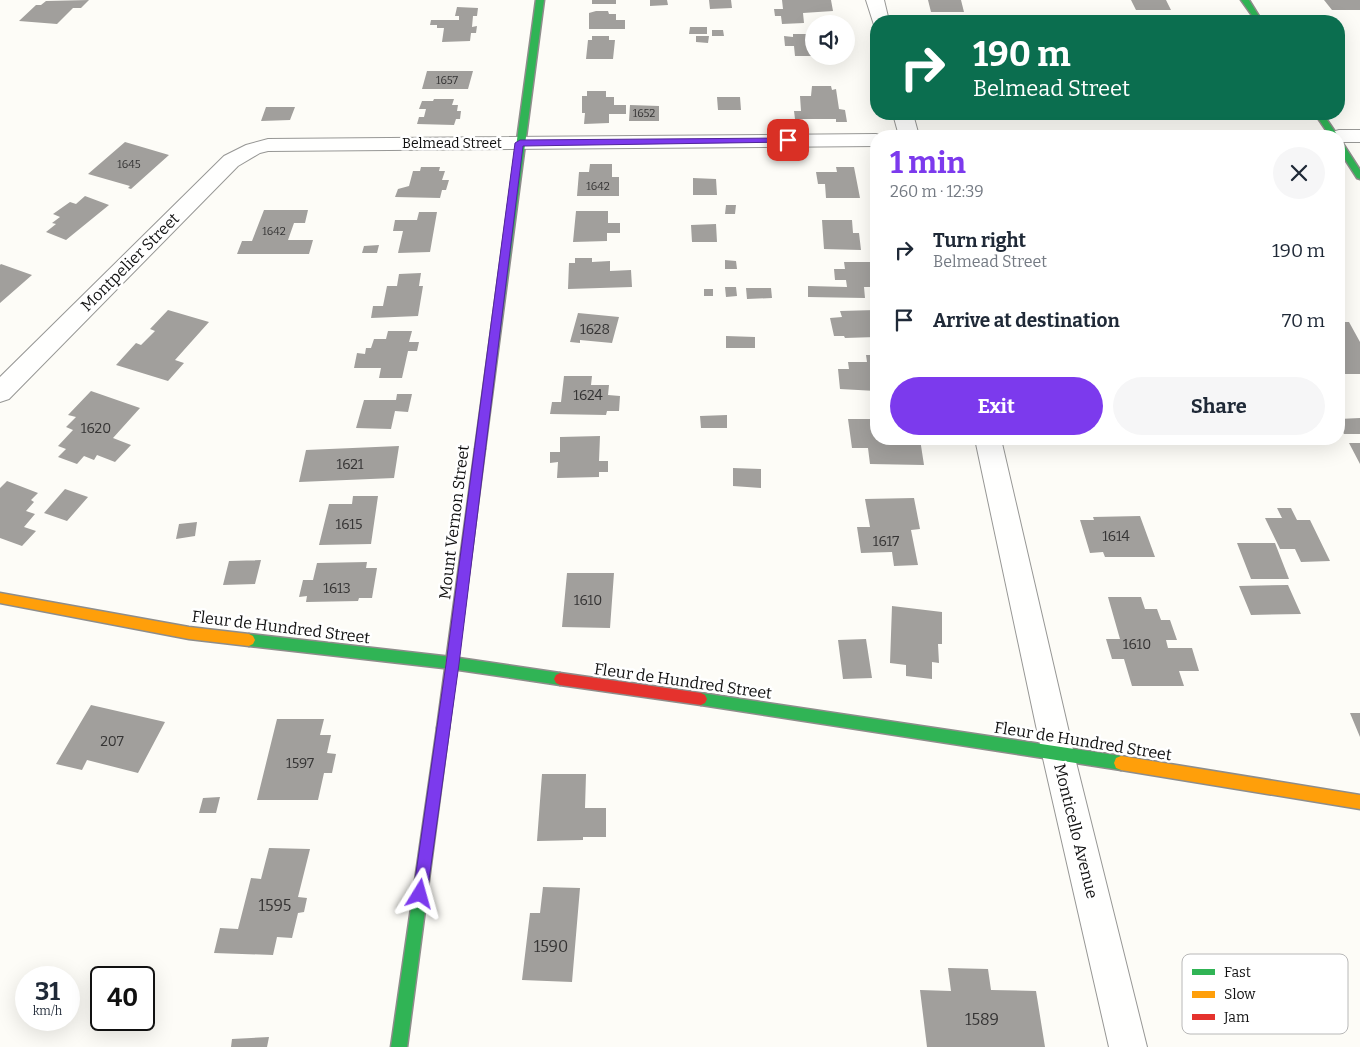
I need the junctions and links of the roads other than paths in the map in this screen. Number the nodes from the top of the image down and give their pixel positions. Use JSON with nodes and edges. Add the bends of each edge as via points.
{"nodes":[{"id":1,"x":540,"y":0,"type":"edge"},
{"id":2,"x":875,"y":0,"type":"edge"},
{"id":3,"x":1245,"y":0,"type":"edge"},
{"id":4,"x":879,"y":15,"type":"edge"},
{"id":5,"x":1255,"y":15,"type":"edge"},
{"id":6,"x":1345,"y":136,"type":"edge"},
{"id":7,"x":1360,"y":136,"type":"edge"},
{"id":8,"x":870,"y":140,"type":"edge"},
{"id":9,"x":520,"y":143,"type":"junction"},
{"id":10,"x":268,"y":145,"type":"joint"},
{"id":11,"x":1345,"y":153,"type":"edge"},
{"id":12,"x":1360,"y":176,"type":"edge"},
{"id":13,"x":0,"y":392,"type":"edge"},
{"id":14,"x":989,"y":445,"type":"edge"},
{"id":15,"x":0,"y":598,"type":"edge"},
{"id":16,"x":452,"y":664,"type":"junction"},
{"id":17,"x":1058,"y":754,"type":"junction"},
{"id":18,"x":1360,"y":802,"type":"edge"},
{"id":19,"x":399,"y":1047,"type":"edge"},
{"id":20,"x":1128,"y":1047,"type":"edge"}],
"edges":[{"from":1,"to":9,"type":"street","name":"Mount Vernon Street"},
{"from":2,"to":4,"type":"street"},
{"from":3,"to":5,"type":"street"},
{"from":6,"to":7,"type":"street"},
{"from":8,"to":9,"type":"street","name":"Belmead Street"},
{"from":9,"to":10,"type":"street","name":"Belmead Street"},
{"from":9,"to":16,"type":"street","name":"Mount Vernon Street"},
{"from":10,"to":13,"type":"street","name":"Montpelier Street","via":[[252,149],[231,161]]},
{"from":11,"to":12,"type":"street"},
{"from":14,"to":17,"type":"street","name":"Monticello Avenue"},
{"from":15,"to":16,"type":"street","name":"Fleur de Hundred Street","via":[[189,633]]},
{"from":16,"to":17,"type":"street","name":"Fleur de Hundred Street"},
{"from":16,"to":19,"type":"street","name":"Mount Vernon Street"},
{"from":17,"to":18,"type":"street","name":"Fleur de Hundred Street"},
{"from":17,"to":20,"type":"street","name":"Monticello Avenue"}]}
